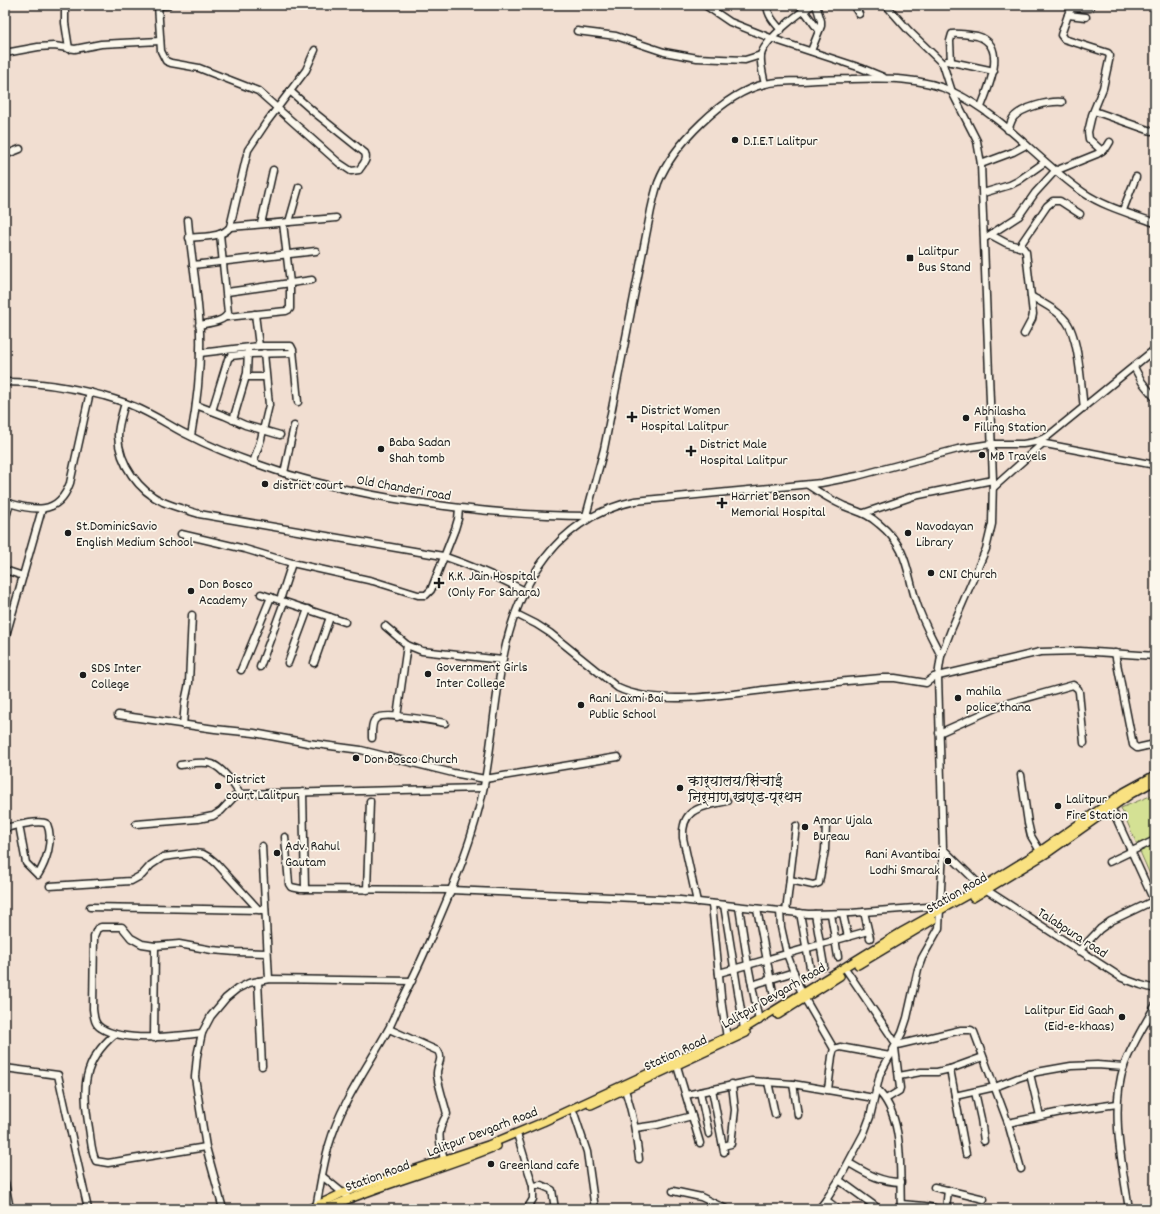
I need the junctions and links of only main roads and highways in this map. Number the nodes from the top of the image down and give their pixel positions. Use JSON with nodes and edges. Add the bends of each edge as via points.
{"nodes":[{"id":1,"x":1155,"y":775,"type":"edge"},
{"id":2,"x":1155,"y":781,"type":"edge"},
{"id":3,"x":985,"y":889,"type":"junction"},
{"id":4,"x":940,"y":911,"type":"junction"},
{"id":5,"x":804,"y":996,"type":"junction"},
{"id":6,"x":346,"y":1196,"type":"junction"},
{"id":7,"x":316,"y":1207,"type":"edge"},
{"id":8,"x":309,"y":1209,"type":"edge"},
{"id":9,"x":325,"y":1209,"type":"edge"}],
"edges":[{"from":1,"to":3,"type":"main road","name":"Lalitpur Devgarh Road","via":[[1114,798]]},
{"from":2,"to":3,"type":"main road","name":"Station Road","via":[[1111,806],[1049,852]]},
{"from":3,"to":4,"type":"main road","name":"Lalitpur Devgarh Road"},
{"from":4,"to":5,"type":"main road","name":"Station Road"},
{"from":4,"to":5,"type":"main road","name":"Lalitpur Devgarh Road","via":[[903,931]]},
{"from":5,"to":6,"type":"main road","name":"Lalitpur Devgarh Road","via":[[727,1038],[543,1122]]},
{"from":5,"to":6,"type":"main road","name":"Station Road","via":[[738,1038],[574,1113],[476,1154]]},
{"from":6,"to":7,"type":"main road","name":"Lalitpur Devgarh Road"},
{"from":6,"to":9,"type":"main road","name":"Station Road"},
{"from":7,"to":8,"type":"main road","name":"Lalitpur Devgarh Road"}]}
